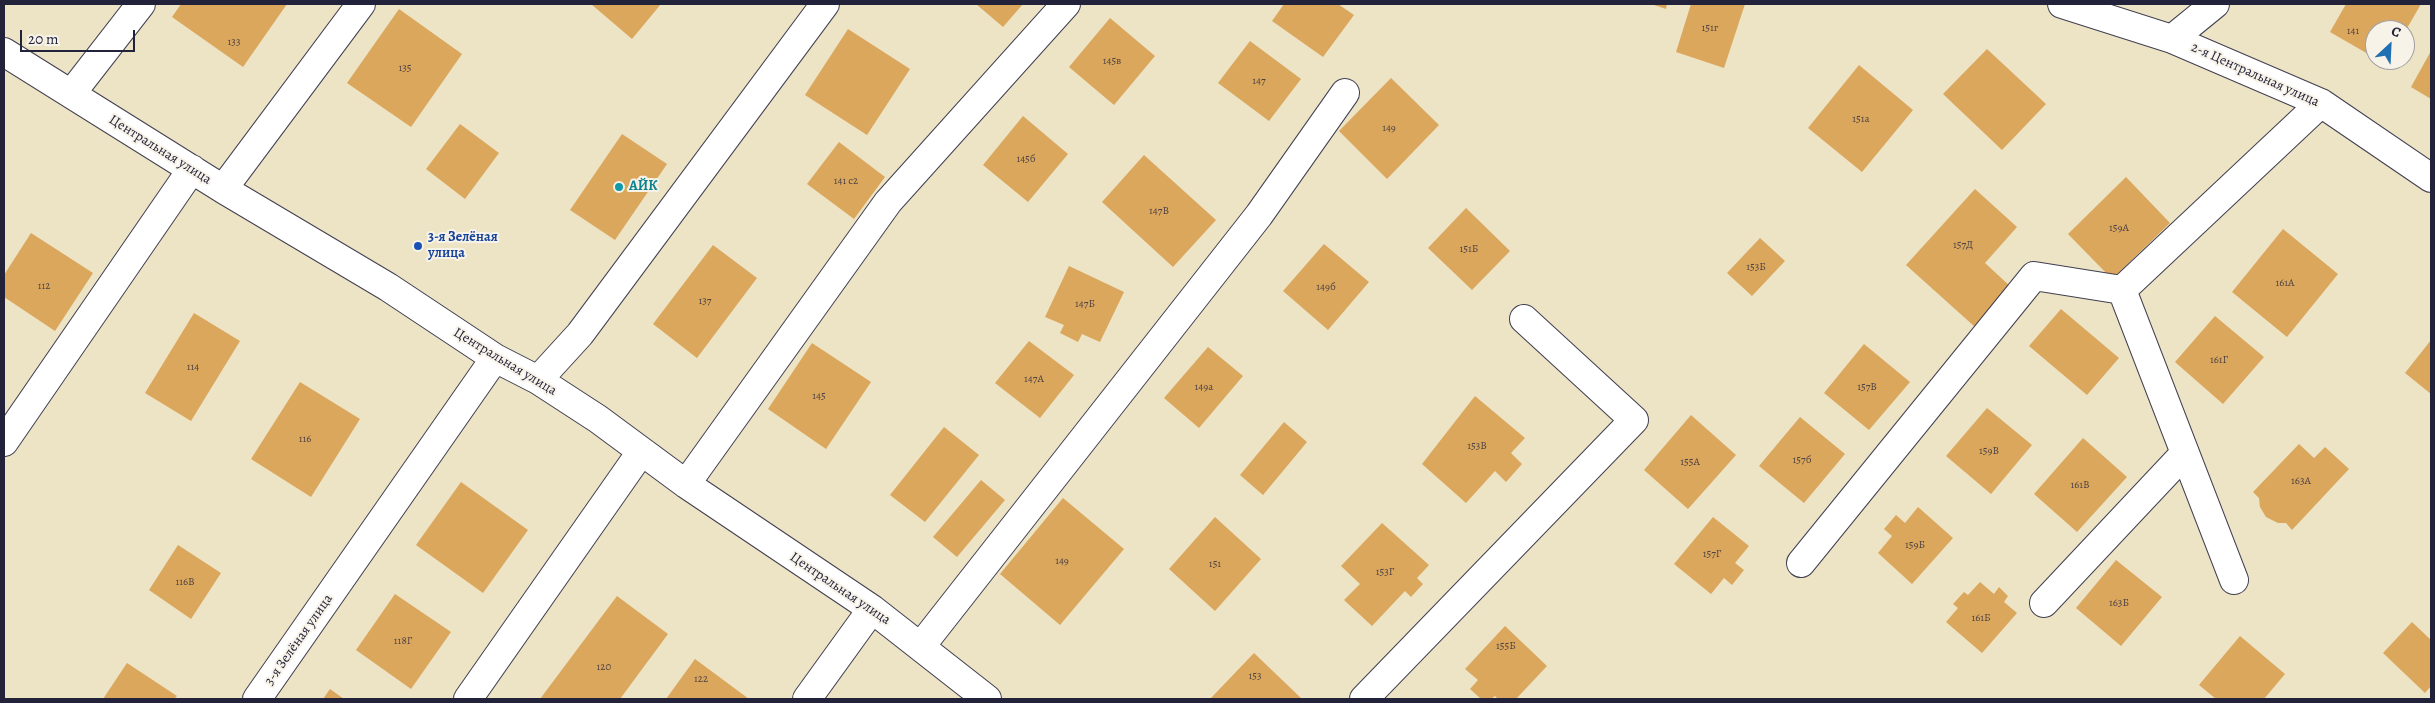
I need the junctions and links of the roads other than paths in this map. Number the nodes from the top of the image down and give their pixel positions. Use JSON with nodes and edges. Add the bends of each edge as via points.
{"nodes":[{"id":1,"x":141,"y":4,"type":"edge"},
{"id":2,"x":361,"y":4,"type":"edge"},
{"id":3,"x":825,"y":4,"type":"edge"},
{"id":4,"x":1066,"y":4,"type":"edge"},
{"id":5,"x":2062,"y":4,"type":"edge"},
{"id":6,"x":2215,"y":4,"type":"edge"},
{"id":7,"x":2172,"y":39,"type":"junction"},
{"id":8,"x":4,"y":52,"type":"edge"},
{"id":9,"x":1344,"y":93,"type":"dead end"},
{"id":10,"x":71,"y":94,"type":"junction"},
{"id":11,"x":2321,"y":103,"type":"junction"},
{"id":12,"x":192,"y":169,"type":"junction"},
{"id":13,"x":2431,"y":178,"type":"edge"},
{"id":14,"x":222,"y":189,"type":"junction"},
{"id":15,"x":2122,"y":290,"type":"junction"},
{"id":16,"x":1524,"y":319,"type":"dead end"},
{"id":17,"x":495,"y":358,"type":"junction"},
{"id":18,"x":538,"y":380,"type":"junction"},
{"id":19,"x":4,"y":442,"type":"edge"},
{"id":20,"x":641,"y":452,"type":"junction"},
{"id":21,"x":2185,"y":453,"type":"junction"},
{"id":22,"x":686,"y":484,"type":"junction"},
{"id":23,"x":1801,"y":563,"type":"dead end"},
{"id":24,"x":2234,"y":580,"type":"dead end"},
{"id":25,"x":2044,"y":603,"type":"dead end"},
{"id":26,"x":872,"y":609,"type":"junction"},
{"id":27,"x":921,"y":646,"type":"junction"},
{"id":28,"x":257,"y":699,"type":"edge"},
{"id":29,"x":468,"y":699,"type":"edge"},
{"id":30,"x":807,"y":699,"type":"edge"},
{"id":31,"x":987,"y":699,"type":"edge"},
{"id":32,"x":1364,"y":699,"type":"edge"}],
"edges":[{"from":1,"to":10,"type":"street"},
{"from":2,"to":14,"type":"street"},
{"from":3,"to":18,"type":"street","via":[[580,334]]},
{"from":4,"to":22,"type":"street","via":[[888,202]]},
{"from":5,"to":7,"type":"street","name":"2-я Центральная улица"},
{"from":6,"to":7,"type":"street"},
{"from":7,"to":11,"type":"street","name":"2-я Центральная улица"},
{"from":8,"to":10,"type":"street","name":"Центральная улица"},
{"from":9,"to":27,"type":"street","via":[[1259,215]]},
{"from":10,"to":12,"type":"street","name":"Центральная улица"},
{"from":11,"to":13,"type":"street","name":"2-я Центральная улица"},
{"from":11,"to":15,"type":"street"},
{"from":12,"to":14,"type":"street","name":"Центральная улица"},
{"from":12,"to":19,"type":"street"},
{"from":14,"to":17,"type":"street","name":"Центральная улица","via":[[388,287]]},
{"from":15,"to":21,"type":"street"},
{"from":15,"to":23,"type":"street","via":[[2034,276]]},
{"from":16,"to":32,"type":"street","via":[[1634,420]]},
{"from":17,"to":18,"type":"street","name":"Центральная улица"},
{"from":17,"to":28,"type":"street","name":"3-я Зелёная улица"},
{"from":18,"to":20,"type":"street","name":"Центральная улица"},
{"from":20,"to":22,"type":"street","name":"Центральная улица"},
{"from":20,"to":29,"type":"street"},
{"from":21,"to":24,"type":"street"},
{"from":21,"to":25,"type":"street"},
{"from":22,"to":26,"type":"street","name":"Центральная улица"},
{"from":26,"to":27,"type":"street","name":"Центральная улица"},
{"from":26,"to":30,"type":"street"},
{"from":27,"to":31,"type":"street","name":"Центральная улица"}]}
